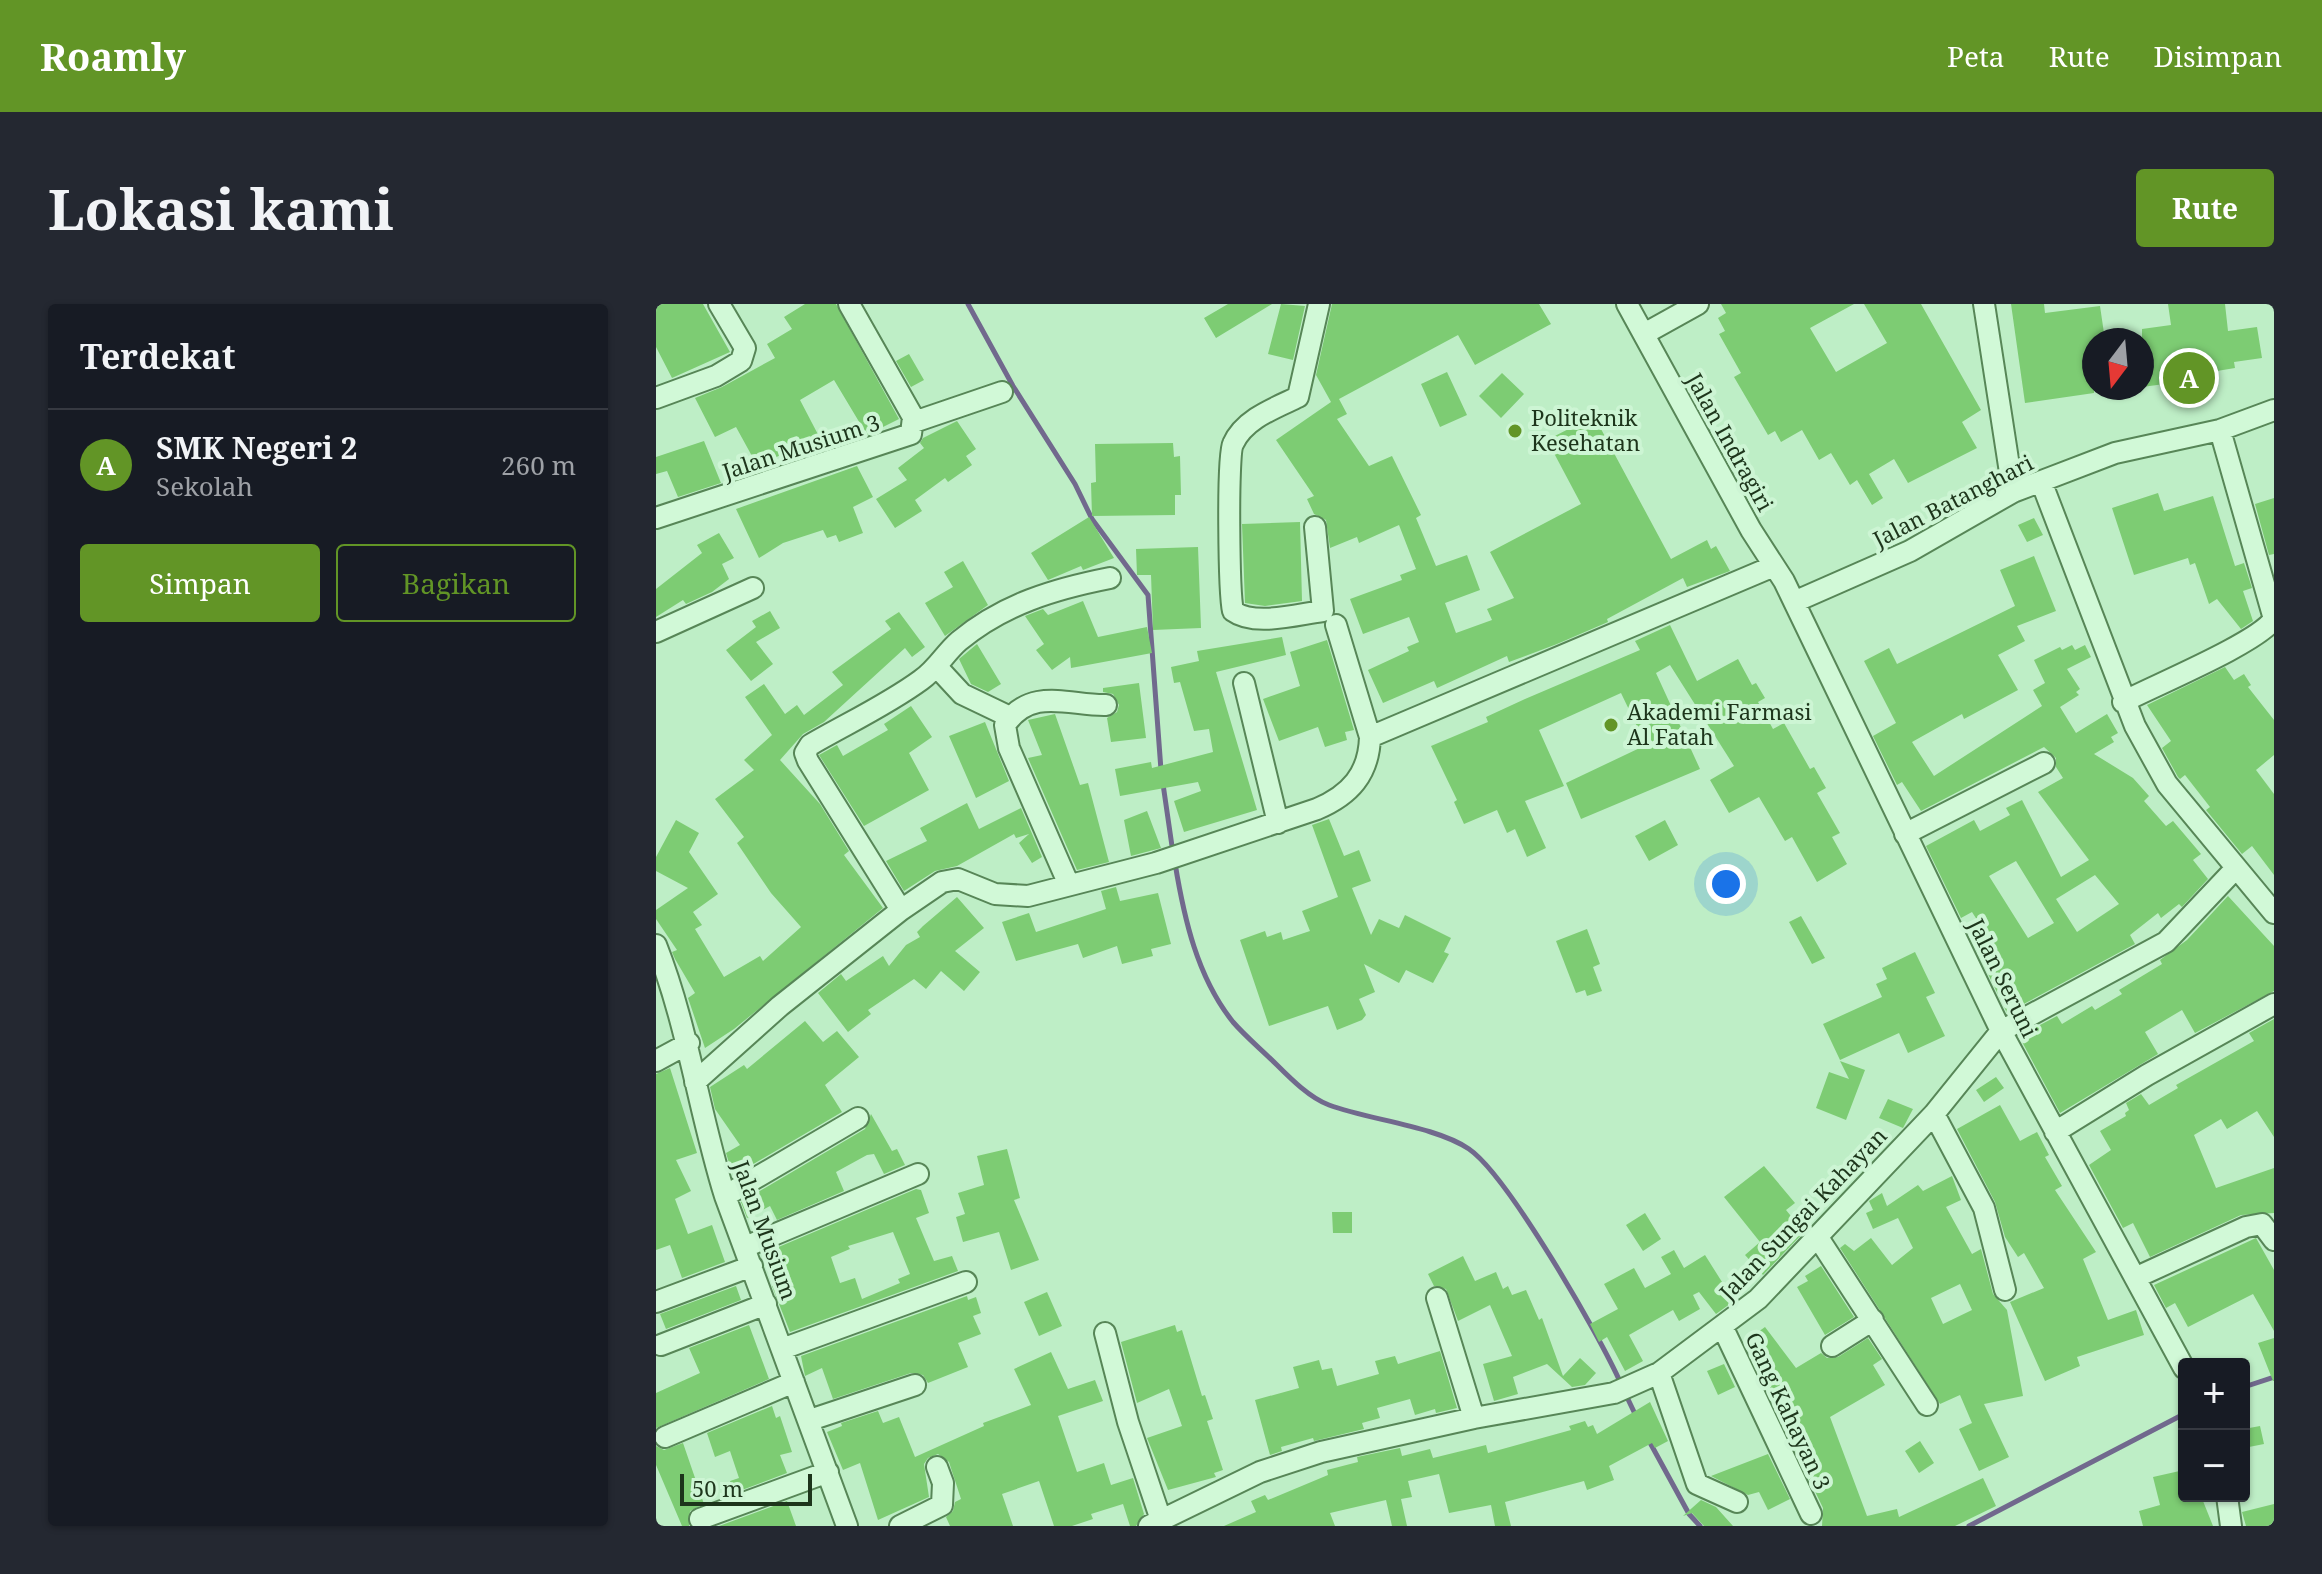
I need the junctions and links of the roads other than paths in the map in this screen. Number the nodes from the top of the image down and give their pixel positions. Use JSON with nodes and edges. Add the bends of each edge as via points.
{"nodes":[{"id":1,"x":719,"y":304,"type":"edge"},
{"id":2,"x":849,"y":304,"type":"edge"},
{"id":3,"x":1319,"y":304,"type":"edge"},
{"id":4,"x":1627,"y":304,"type":"edge"},
{"id":5,"x":1698,"y":304,"type":"edge"},
{"id":6,"x":1984,"y":304,"type":"edge"},
{"id":7,"x":1644,"y":334,"type":"junction"},
{"id":8,"x":1002,"y":392,"type":"dead end"},
{"id":9,"x":656,"y":398,"type":"edge"},
{"id":10,"x":2274,"y":410,"type":"edge"},
{"id":11,"x":914,"y":422,"type":"junction"},
{"id":12,"x":2220,"y":430,"type":"junction"},
{"id":13,"x":2041,"y":481,"type":"junction"},
{"id":14,"x":2013,"y":492,"type":"junction"},
{"id":15,"x":656,"y":518,"type":"edge"},
{"id":16,"x":1315,"y":527,"type":"dead end"},
{"id":17,"x":1774,"y":566,"type":"junction"},
{"id":18,"x":1110,"y":578,"type":"dead end"},
{"id":19,"x":753,"y":588,"type":"dead end"},
{"id":20,"x":1794,"y":602,"type":"junction"},
{"id":21,"x":1336,"y":625,"type":"dead end"},
{"id":22,"x":656,"y":632,"type":"edge"},
{"id":23,"x":937,"y":667,"type":"junction"},
{"id":24,"x":1244,"y":683,"type":"dead end"},
{"id":25,"x":2123,"y":702,"type":"junction"},
{"id":26,"x":1106,"y":705,"type":"dead end"},
{"id":27,"x":1010,"y":717,"type":"junction"},
{"id":28,"x":1370,"y":737,"type":"junction"},
{"id":29,"x":2044,"y":763,"type":"dead end"},
{"id":30,"x":1278,"y":823,"type":"junction"},
{"id":31,"x":1905,"y":834,"type":"junction"},
{"id":32,"x":2236,"y":868,"type":"junction"},
{"id":33,"x":1069,"y":885,"type":"junction"},
{"id":34,"x":901,"y":910,"type":"junction"},
{"id":35,"x":2274,"y":913,"type":"edge"},
{"id":36,"x":656,"y":945,"type":"edge"},
{"id":37,"x":2274,"y":1004,"type":"edge"},
{"id":38,"x":2001,"y":1031,"type":"junction"},
{"id":39,"x":689,"y":1043,"type":"junction"},
{"id":40,"x":656,"y":1061,"type":"edge"},
{"id":41,"x":695,"y":1082,"type":"junction"},
{"id":42,"x":1934,"y":1114,"type":"junction"},
{"id":43,"x":858,"y":1118,"type":"dead end"},
{"id":44,"x":2055,"y":1132,"type":"junction"},
{"id":45,"x":918,"y":1174,"type":"dead end"},
{"id":46,"x":725,"y":1196,"type":"junction"},
{"id":47,"x":1817,"y":1236,"type":"junction"},
{"id":48,"x":2274,"y":1240,"type":"edge"},
{"id":49,"x":749,"y":1256,"type":"junction"},
{"id":50,"x":2137,"y":1277,"type":"junction"},
{"id":51,"x":966,"y":1282,"type":"dead end"},
{"id":52,"x":2005,"y":1290,"type":"dead end"},
{"id":53,"x":1437,"y":1298,"type":"dead end"},
{"id":54,"x":656,"y":1302,"type":"edge"},
{"id":55,"x":766,"y":1304,"type":"junction"},
{"id":56,"x":1873,"y":1320,"type":"junction"},
{"id":57,"x":1723,"y":1328,"type":"junction"},
{"id":58,"x":1105,"y":1333,"type":"dead end"},
{"id":59,"x":661,"y":1345,"type":"dead end"},
{"id":60,"x":1832,"y":1346,"type":"dead end"},
{"id":61,"x":782,"y":1349,"type":"junction"},
{"id":62,"x":2179,"y":1358,"type":"edge"},
{"id":63,"x":1659,"y":1373,"type":"junction"},
{"id":64,"x":794,"y":1382,"type":"junction"},
{"id":65,"x":915,"y":1385,"type":"dead end"},
{"id":66,"x":1927,"y":1405,"type":"dead end"},
{"id":67,"x":1474,"y":1418,"type":"junction"},
{"id":68,"x":810,"y":1420,"type":"junction"},
{"id":69,"x":665,"y":1437,"type":"dead end"},
{"id":70,"x":937,"y":1467,"type":"dead end"},
{"id":71,"x":828,"y":1472,"type":"junction"},
{"id":72,"x":1737,"y":1502,"type":"dead end"},
{"id":73,"x":2228,"y":1502,"type":"edge"},
{"id":74,"x":1811,"y":1514,"type":"dead end"},
{"id":75,"x":700,"y":1519,"type":"dead end"},
{"id":76,"x":1158,"y":1524,"type":"edge"},
{"id":77,"x":847,"y":1526,"type":"edge"},
{"id":78,"x":900,"y":1526,"type":"edge"},
{"id":79,"x":2231,"y":1526,"type":"edge"}],
"edges":[{"from":1,"to":9,"type":"street","via":[[745,348],[741,361]]},
{"from":2,"to":11,"type":"street","name":"Jalan Musium 3"},
{"from":3,"to":16,"type":"street","via":[[1298,397],[1249,423],[1232,445],[1233,611],[1258,618],[1323,611]]},
{"from":4,"to":7,"type":"street","name":"Jalan Indragiri"},
{"from":5,"to":7,"type":"street"},
{"from":6,"to":14,"type":"street"},
{"from":7,"to":17,"type":"street","name":"Jalan Indragiri"},
{"from":8,"to":11,"type":"street"},
{"from":10,"to":12,"type":"street","name":"Jalan Batanghari"},
{"from":11,"to":15,"type":"street","name":"Jalan Musium 3","via":[[904,439]]},
{"from":12,"to":13,"type":"street","name":"Jalan Batanghari","via":[[2115,453]]},
{"from":12,"to":25,"type":"street","via":[[2274,619],[2244,641]]},
{"from":13,"to":14,"type":"street","name":"Jalan Batanghari"},
{"from":13,"to":25,"type":"street"},
{"from":14,"to":20,"type":"street","name":"Jalan Batanghari","via":[[1910,551]]},
{"from":17,"to":20,"type":"street","name":"Jalan Indragiri"},
{"from":17,"to":28,"type":"street"},
{"from":18,"to":23,"type":"street","via":[[1035,596],[1007,609],[957,643]]},
{"from":19,"to":22,"type":"street"},
{"from":20,"to":31,"type":"street","name":"Jalan Seruni"},
{"from":21,"to":28,"type":"street"},
{"from":23,"to":27,"type":"street","via":[[962,694]]},
{"from":23,"to":34,"type":"street","via":[[805,753]]},
{"from":24,"to":30,"type":"street"},
{"from":25,"to":32,"type":"street","via":[[2167,784]]},
{"from":26,"to":27,"type":"street","via":[[1052,698]]},
{"from":27,"to":33,"type":"street","via":[[1005,725],[1009,748]]},
{"from":28,"to":30,"type":"street","via":[[1359,781],[1340,800]]},
{"from":29,"to":31,"type":"street"},
{"from":30,"to":33,"type":"street"},
{"from":31,"to":38,"type":"street","name":"Jalan Seruni"},
{"from":32,"to":35,"type":"street"},
{"from":32,"to":38,"type":"street","name":"Jalan Sungai Kahayan","via":[[2166,942]]},
{"from":33,"to":34,"type":"street","via":[[1013,897],[958,879],[942,882]]},
{"from":34,"to":41,"type":"street"},
{"from":36,"to":39,"type":"street","name":"Jalan Musium"},
{"from":37,"to":44,"type":"street"},
{"from":38,"to":42,"type":"street","name":"Jalan Sungai Kahayan"},
{"from":38,"to":44,"type":"street","name":"Jalan Seruni"},
{"from":39,"to":40,"type":"street"},
{"from":39,"to":41,"type":"street","name":"Jalan Musium"},
{"from":41,"to":46,"type":"street","name":"Jalan Musium"},
{"from":42,"to":47,"type":"street","name":"Jalan Sungai Kahayan"},
{"from":42,"to":52,"type":"street","via":[[1984,1208]]},
{"from":43,"to":46,"type":"street"},
{"from":44,"to":50,"type":"street","name":"Jalan Seruni"},
{"from":45,"to":49,"type":"street"},
{"from":46,"to":49,"type":"street","name":"Jalan Musium"},
{"from":47,"to":56,"type":"street"},
{"from":47,"to":57,"type":"street","name":"Jalan Sungai Kahayan"},
{"from":48,"to":50,"type":"street","via":[[2262,1224],[2246,1227]]},
{"from":49,"to":54,"type":"street"},
{"from":49,"to":55,"type":"street","name":"Jalan Musium"},
{"from":50,"to":62,"type":"street","name":"Jalan Seruni"},
{"from":51,"to":61,"type":"street"},
{"from":53,"to":67,"type":"street"},
{"from":55,"to":59,"type":"street"},
{"from":55,"to":61,"type":"street","name":"Jalan Musium"},
{"from":56,"to":60,"type":"street"},
{"from":56,"to":66,"type":"street"},
{"from":57,"to":63,"type":"street","name":"Jalan Sungai Kahayan"},
{"from":57,"to":74,"type":"street","name":"Gang Kahayan 3"},
{"from":58,"to":76,"type":"street"},
{"from":61,"to":64,"type":"street","name":"Jalan Musium"},
{"from":63,"to":67,"type":"street","name":"Jalan Sungai Kahayan","via":[[1614,1393]]},
{"from":63,"to":72,"type":"street","via":[[1697,1484]]},
{"from":64,"to":68,"type":"street","name":"Jalan Musium"},
{"from":64,"to":69,"type":"street"},
{"from":65,"to":68,"type":"street"},
{"from":67,"to":76,"type":"street","name":"Jalan Sungai Kahayan","via":[[1384,1436],[1260,1472]]},
{"from":68,"to":71,"type":"street","name":"Jalan Musium"},
{"from":70,"to":78,"type":"street","via":[[942,1505]]},
{"from":71,"to":75,"type":"street"},
{"from":71,"to":77,"type":"street","name":"Jalan Musium"},
{"from":73,"to":79,"type":"street"}]}
